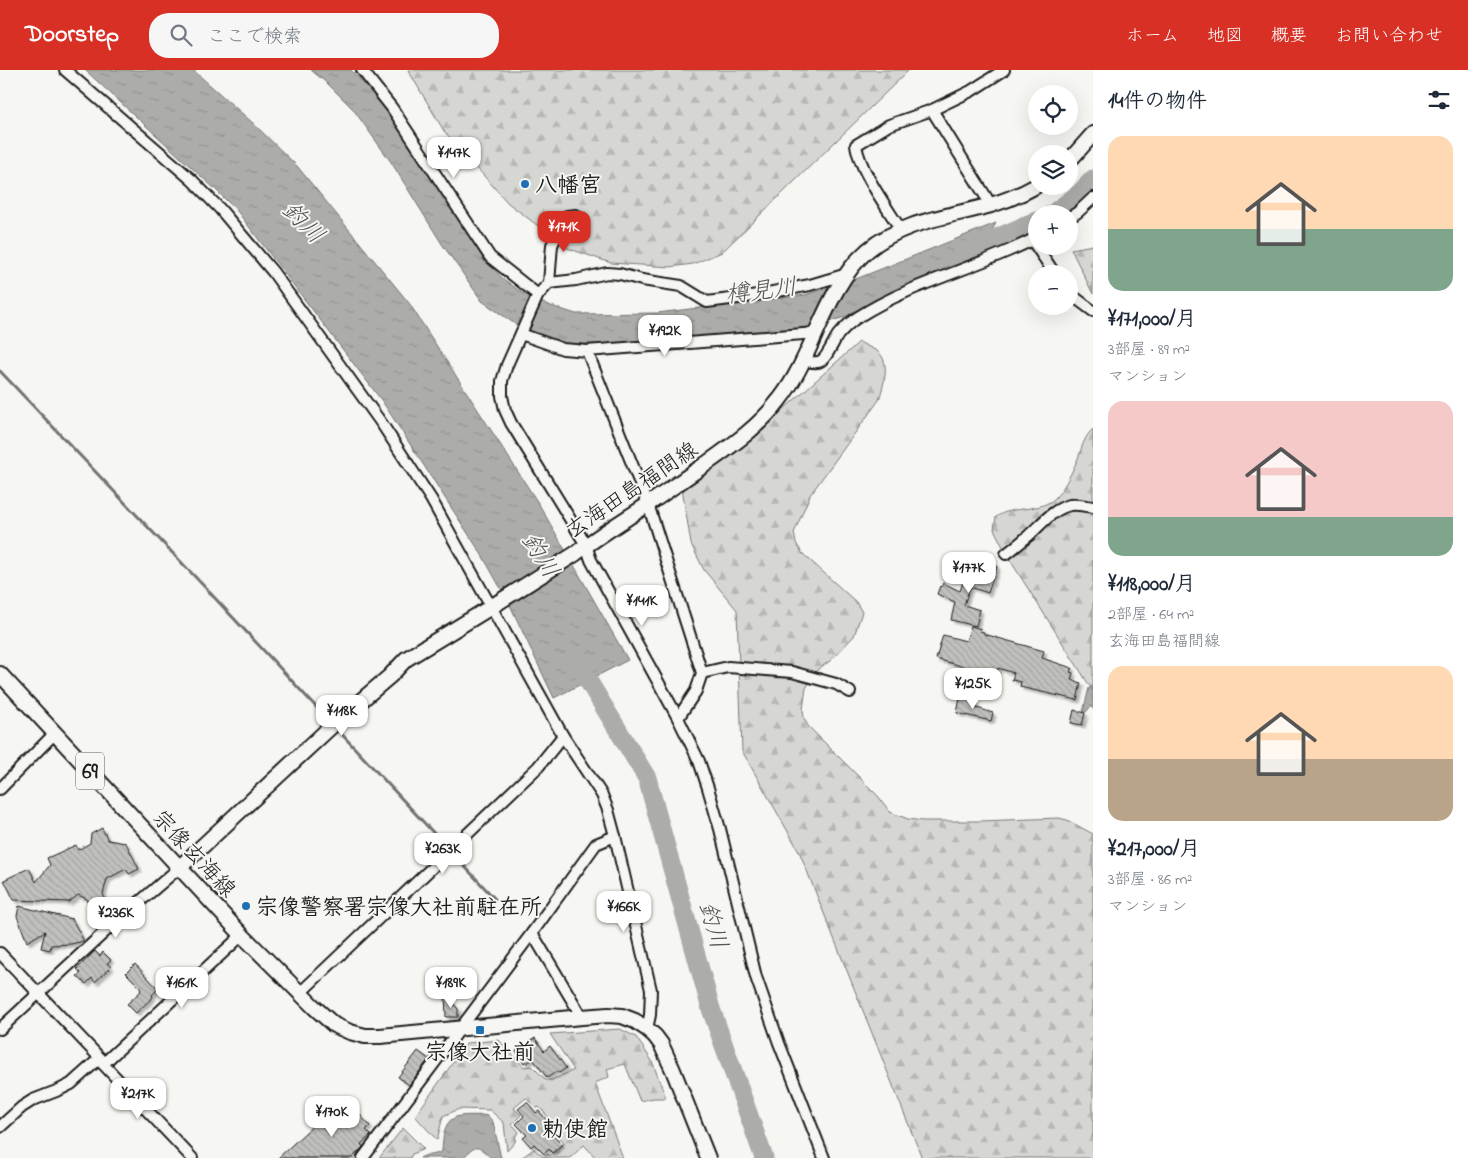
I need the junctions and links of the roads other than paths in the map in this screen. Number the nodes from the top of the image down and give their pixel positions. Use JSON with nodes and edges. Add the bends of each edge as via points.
{"nodes":[{"id":1,"x":64,"y":70,"type":"edge"},
{"id":2,"x":362,"y":70,"type":"edge"},
{"id":3,"x":1004,"y":70,"type":"edge"},
{"id":4,"x":932,"y":110,"type":"junction"},
{"id":5,"x":1093,"y":134,"type":"edge"},
{"id":6,"x":1078,"y":151,"type":"edge"},
{"id":7,"x":1028,"y":190,"type":"edge"},
{"id":8,"x":1093,"y":198,"type":"edge"},
{"id":9,"x":991,"y":205,"type":"junction"},
{"id":10,"x":1078,"y":212,"type":"edge"},
{"id":11,"x":576,"y":215,"type":"dead end"},
{"id":12,"x":901,"y":230,"type":"junction"},
{"id":13,"x":1028,"y":242,"type":"edge"},
{"id":14,"x":844,"y":278,"type":"junction"},
{"id":15,"x":549,"y":283,"type":"junction"},
{"id":16,"x":538,"y":295,"type":"junction"},
{"id":17,"x":1078,"y":300,"type":"edge"},
{"id":18,"x":1093,"y":312,"type":"edge"},
{"id":19,"x":817,"y":329,"type":"junction"},
{"id":20,"x":522,"y":330,"type":"junction"},
{"id":21,"x":587,"y":351,"type":"junction"},
{"id":22,"x":803,"y":361,"type":"junction"},
{"id":23,"x":648,"y":504,"type":"junction"},
{"id":24,"x":1093,"y":507,"type":"edge"},
{"id":25,"x":586,"y":545,"type":"junction"},
{"id":26,"x":1006,"y":554,"type":"dead end"},
{"id":27,"x":496,"y":604,"type":"junction"},
{"id":28,"x":702,"y":673,"type":"junction"},
{"id":29,"x":0,"y":674,"type":"edge"},
{"id":30,"x":850,"y":692,"type":"dead end"},
{"id":31,"x":678,"y":718,"type":"junction"},
{"id":32,"x":56,"y":733,"type":"junction"},
{"id":33,"x":563,"y":736,"type":"junction"},
{"id":34,"x":0,"y":788,"type":"edge"},
{"id":35,"x":615,"y":836,"type":"junction"},
{"id":36,"x":179,"y":868,"type":"junction"},
{"id":37,"x":532,"y":933,"type":"junction"},
{"id":38,"x":242,"y":935,"type":"junction"},
{"id":39,"x":0,"y":953,"type":"edge"},
{"id":40,"x":38,"y":993,"type":"junction"},
{"id":41,"x":300,"y":994,"type":"junction"},
{"id":42,"x":582,"y":1017,"type":"junction"},
{"id":43,"x":459,"y":1029,"type":"junction"},
{"id":44,"x":647,"y":1029,"type":"junction"},
{"id":45,"x":0,"y":1030,"type":"edge"},
{"id":46,"x":102,"y":1061,"type":"junction"},
{"id":47,"x":0,"y":1127,"type":"edge"},
{"id":48,"x":192,"y":1158,"type":"edge"},
{"id":49,"x":363,"y":1158,"type":"edge"},
{"id":50,"x":708,"y":1158,"type":"edge"},
{"id":51,"x":824,"y":1158,"type":"edge"}],
"edges":[{"from":1,"to":27,"type":"street","via":[[192,180],[273,272],[388,432]]},
{"from":2,"to":16,"type":"street","via":[[392,108],[490,257]]},
{"from":3,"to":4,"type":"street"},
{"from":4,"to":9,"type":"street"},
{"from":4,"to":12,"type":"street","via":[[888,125],[856,145],[862,167]]},
{"from":5,"to":6,"type":"main road"},
{"from":7,"to":9,"type":"main road","name":"玄海田島福間線"},
{"from":8,"to":10,"type":"street"},
{"from":9,"to":12,"type":"main road","name":"玄海田島福間線","via":[[919,222]]},
{"from":11,"to":15,"type":"street","via":[[567,216],[552,245]]},
{"from":12,"to":14,"type":"main road","name":"玄海田島福間線","via":[[868,250]]},
{"from":13,"to":22,"type":"street","via":[[879,305],[849,323],[824,359]]},
{"from":14,"to":15,"type":"street","via":[[707,302],[681,286],[620,274],[607,273]]},
{"from":14,"to":19,"type":"main road","name":"玄海田島福間線"},
{"from":15,"to":16,"type":"street"},
{"from":16,"to":20,"type":"street"},
{"from":17,"to":18,"type":"street"},
{"from":19,"to":21,"type":"street"},
{"from":19,"to":22,"type":"main road","name":"玄海田島福間線"},
{"from":20,"to":21,"type":"street","via":[[563,349]]},
{"from":20,"to":25,"type":"street","via":[[502,381],[505,410]]},
{"from":21,"to":23,"type":"street"},
{"from":22,"to":23,"type":"main road","name":"玄海田島福間線","via":[[764,419]]},
{"from":23,"to":25,"type":"main road","name":"玄海田島福間線"},
{"from":23,"to":28,"type":"street"},
{"from":24,"to":26,"type":"street","via":[[1080,504],[1061,508]]},
{"from":25,"to":27,"type":"main road","name":"玄海田島福間線"},
{"from":25,"to":31,"type":"street","via":[[591,560]]},
{"from":27,"to":33,"type":"street"},
{"from":27,"to":36,"type":"main road","name":"玄海田島福間線","via":[[406,659]]},
{"from":28,"to":30,"type":"street","via":[[728,668],[792,672],[836,684]]},
{"from":28,"to":31,"type":"street","via":[[696,691]]},
{"from":29,"to":32,"type":"main road","name":"宗像玄海線","number":"69"},
{"from":31,"to":51,"type":"street","via":[[708,788],[756,977]]},
{"from":32,"to":34,"type":"street"},
{"from":32,"to":36,"type":"main road","name":"宗像玄海線","number":"69"},
{"from":33,"to":35,"type":"street","via":[[602,795]]},
{"from":33,"to":41,"type":"street","via":[[538,767]]},
{"from":35,"to":37,"type":"street","via":[[596,844]]},
{"from":35,"to":44,"type":"street","via":[[650,990]]},
{"from":36,"to":38,"type":"main road","name":"宗像玄海線","number":"69"},
{"from":36,"to":40,"type":"street"},
{"from":37,"to":42,"type":"street"},
{"from":37,"to":43,"type":"street"},
{"from":38,"to":41,"type":"main road","name":"宗像玄海線","number":"69"},
{"from":38,"to":46,"type":"street"},
{"from":39,"to":40,"type":"street"},
{"from":40,"to":45,"type":"street"},
{"from":40,"to":46,"type":"street"},
{"from":41,"to":43,"type":"main road","name":"宗像玄海線","number":"69","via":[[334,1025],[365,1036]]},
{"from":42,"to":43,"type":"main road","name":"宗像玄海線","number":"69"},
{"from":42,"to":44,"type":"main road","name":"宗像玄海線","number":"69","via":[[622,1016]]},
{"from":43,"to":49,"type":"street"},
{"from":44,"to":50,"type":"main road","name":"宗像玄海線","number":"69","via":[[661,1044]]},
{"from":46,"to":47,"type":"street","via":[[71,1084],[22,1107]]},
{"from":46,"to":48,"type":"street"}]}
